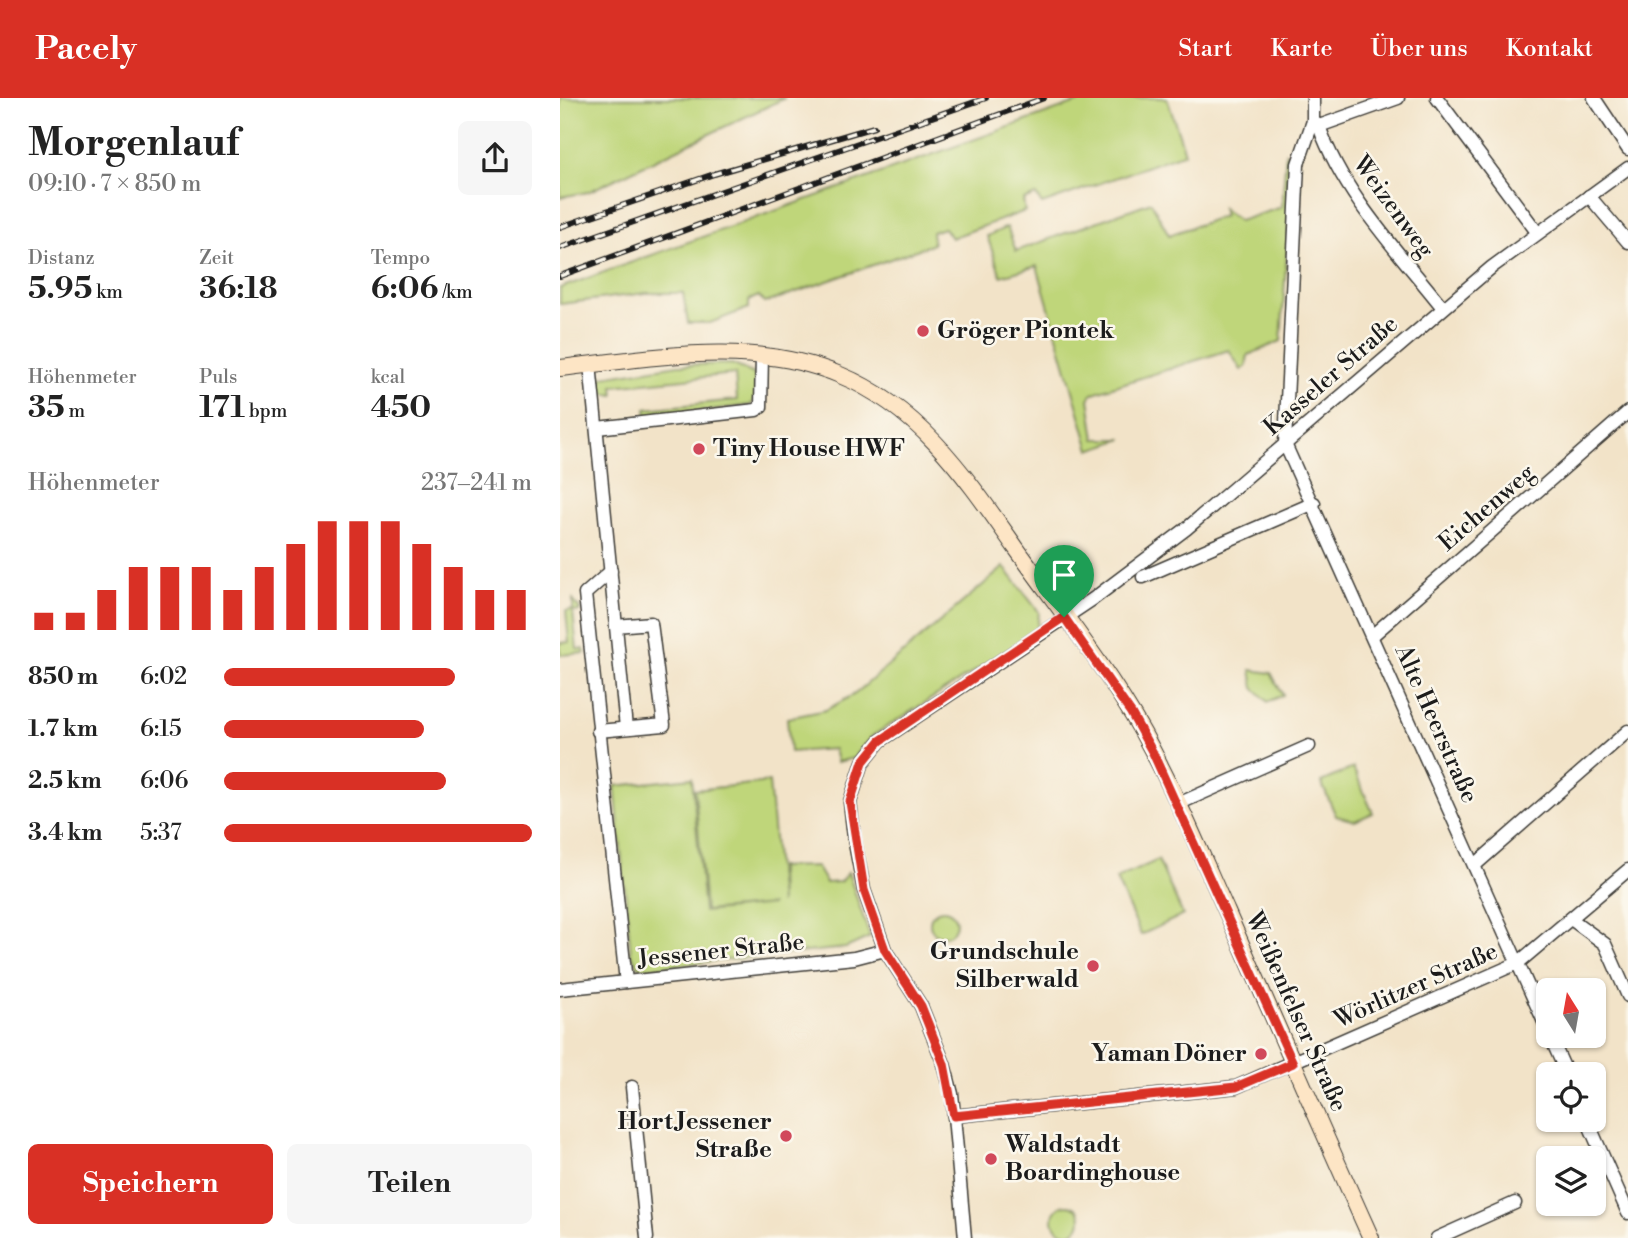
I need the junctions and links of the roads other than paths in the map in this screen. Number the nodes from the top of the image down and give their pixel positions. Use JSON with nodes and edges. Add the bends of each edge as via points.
{"nodes":[{"id":1,"x":1313,"y":98,"type":"edge"},
{"id":2,"x":1398,"y":98,"type":"edge"},
{"id":3,"x":1437,"y":98,"type":"edge"},
{"id":4,"x":1594,"y":98,"type":"edge"},
{"id":5,"x":1316,"y":123,"type":"junction"},
{"id":6,"x":1628,"y":149,"type":"edge"},
{"id":7,"x":1628,"y":168,"type":"edge"},
{"id":8,"x":1588,"y":196,"type":"junction"},
{"id":9,"x":1536,"y":232,"type":"junction"},
{"id":10,"x":1628,"y":242,"type":"edge"},
{"id":11,"x":1443,"y":308,"type":"junction"},
{"id":12,"x":762,"y":355,"type":"junction"},
{"id":13,"x":590,"y":365,"type":"junction"},
{"id":14,"x":560,"y":368,"type":"edge"},
{"id":15,"x":1628,"y":412,"type":"edge"},
{"id":16,"x":597,"y":428,"type":"junction"},
{"id":17,"x":1285,"y":444,"type":"junction"},
{"id":18,"x":1314,"y":503,"type":"junction"},
{"id":19,"x":611,"y":571,"type":"junction"},
{"id":20,"x":1143,"y":577,"type":"dead end"},
{"id":21,"x":1064,"y":617,"type":"junction"},
{"id":22,"x":616,"y":626,"type":"junction"},
{"id":23,"x":1373,"y":635,"type":"junction"},
{"id":24,"x":626,"y":728,"type":"junction"},
{"id":25,"x":1628,"y":731,"type":"edge"},
{"id":26,"x":598,"y":732,"type":"junction"},
{"id":27,"x":1309,"y":746,"type":"dead end"},
{"id":28,"x":1178,"y":804,"type":"junction"},
{"id":29,"x":1475,"y":865,"type":"junction"},
{"id":30,"x":1628,"y":870,"type":"edge"},
{"id":31,"x":1571,"y":919,"type":"junction"},
{"id":32,"x":885,"y":950,"type":"junction"},
{"id":33,"x":1518,"y":963,"type":"junction"},
{"id":34,"x":626,"y":982,"type":"junction"},
{"id":35,"x":560,"y":989,"type":"edge"},
{"id":36,"x":1628,"y":996,"type":"edge"},
{"id":37,"x":1536,"y":1005,"type":"edge"},
{"id":38,"x":1293,"y":1063,"type":"junction"},
{"id":39,"x":632,"y":1087,"type":"dead end"},
{"id":40,"x":954,"y":1116,"type":"junction"},
{"id":41,"x":1592,"y":1132,"type":"edge"},
{"id":42,"x":1515,"y":1203,"type":"dead end"},
{"id":43,"x":1628,"y":1213,"type":"edge"},
{"id":44,"x":647,"y":1238,"type":"edge"},
{"id":45,"x":965,"y":1238,"type":"edge"},
{"id":46,"x":1371,"y":1238,"type":"edge"},
{"id":47,"x":1437,"y":1238,"type":"edge"}],
"edges":[{"from":1,"to":5,"type":"street"},
{"from":2,"to":5,"type":"street"},
{"from":3,"to":9,"type":"street"},
{"from":4,"to":6,"type":"street"},
{"from":5,"to":11,"type":"street","name":"Weizenweg","via":[[1361,207]]},
{"from":5,"to":17,"type":"street","name":"Alte Heerstraße","via":[[1298,164]]},
{"from":7,"to":8,"type":"street","name":"Kasseler Straße"},
{"from":8,"to":9,"type":"street","name":"Kasseler Straße"},
{"from":8,"to":10,"type":"street"},
{"from":9,"to":11,"type":"street","name":"Kasseler Straße"},
{"from":11,"to":17,"type":"street","name":"Kasseler Straße"},
{"from":12,"to":13,"type":"street","name":"Weißenfelser Straße","via":[[690,355]]},
{"from":12,"to":16,"type":"street","via":[[761,407],[756,410]]},
{"from":12,"to":21,"type":"street","name":"Weißenfelser Straße","via":[[837,373],[914,421],[978,493]]},
{"from":13,"to":14,"type":"street","name":"Weißenfelser Straße"},
{"from":13,"to":16,"type":"street"},
{"from":15,"to":23,"type":"street","name":"Eichenweg"},
{"from":16,"to":19,"type":"street"},
{"from":17,"to":18,"type":"street","name":"Alte Heerstraße"},
{"from":17,"to":21,"type":"street","name":"Kasseler Straße","via":[[1186,529]]},
{"from":18,"to":20,"type":"street"},
{"from":18,"to":23,"type":"street","name":"Alte Heerstraße"},
{"from":19,"to":22,"type":"street"},
{"from":19,"to":26,"type":"street","via":[[585,594]]},
{"from":21,"to":28,"type":"street","name":"Weißenfelser Straße","via":[[1131,713]]},
{"from":21,"to":32,"type":"street","name":"Kasseler Straße","via":[[880,741],[863,762],[850,802],[854,838],[864,890]]},
{"from":22,"to":24,"type":"street"},
{"from":22,"to":24,"type":"street","via":[[651,623],[664,725]]},
{"from":23,"to":29,"type":"street","name":"Alte Heerstraße"},
{"from":24,"to":26,"type":"street"},
{"from":25,"to":29,"type":"street"},
{"from":26,"to":34,"type":"street"},
{"from":27,"to":28,"type":"street"},
{"from":28,"to":38,"type":"street","name":"Weißenfelser Straße"},
{"from":29,"to":33,"type":"street","name":"Alte Heerstraße"},
{"from":30,"to":31,"type":"street"},
{"from":31,"to":33,"type":"street"},
{"from":31,"to":36,"type":"street","via":[[1605,944]]},
{"from":32,"to":34,"type":"street","name":"Jessener Straße","via":[[854,958]]},
{"from":32,"to":40,"type":"street","name":"Kasseler Straße","via":[[921,1006],[944,1064]]},
{"from":33,"to":37,"type":"street","name":"Alte Heerstraße"},
{"from":33,"to":38,"type":"street","name":"Wörlitzer Straße"},
{"from":34,"to":35,"type":"street","name":"Jessener Straße"},
{"from":38,"to":40,"type":"street","name":"Wörlitzer Straße","via":[[1236,1087]]},
{"from":38,"to":46,"type":"street","name":"Weißenfelser Straße"},
{"from":39,"to":44,"type":"street"},
{"from":40,"to":45,"type":"street","name":"Kasseler Straße"},
{"from":41,"to":43,"type":"street"},
{"from":42,"to":47,"type":"street"}]}
